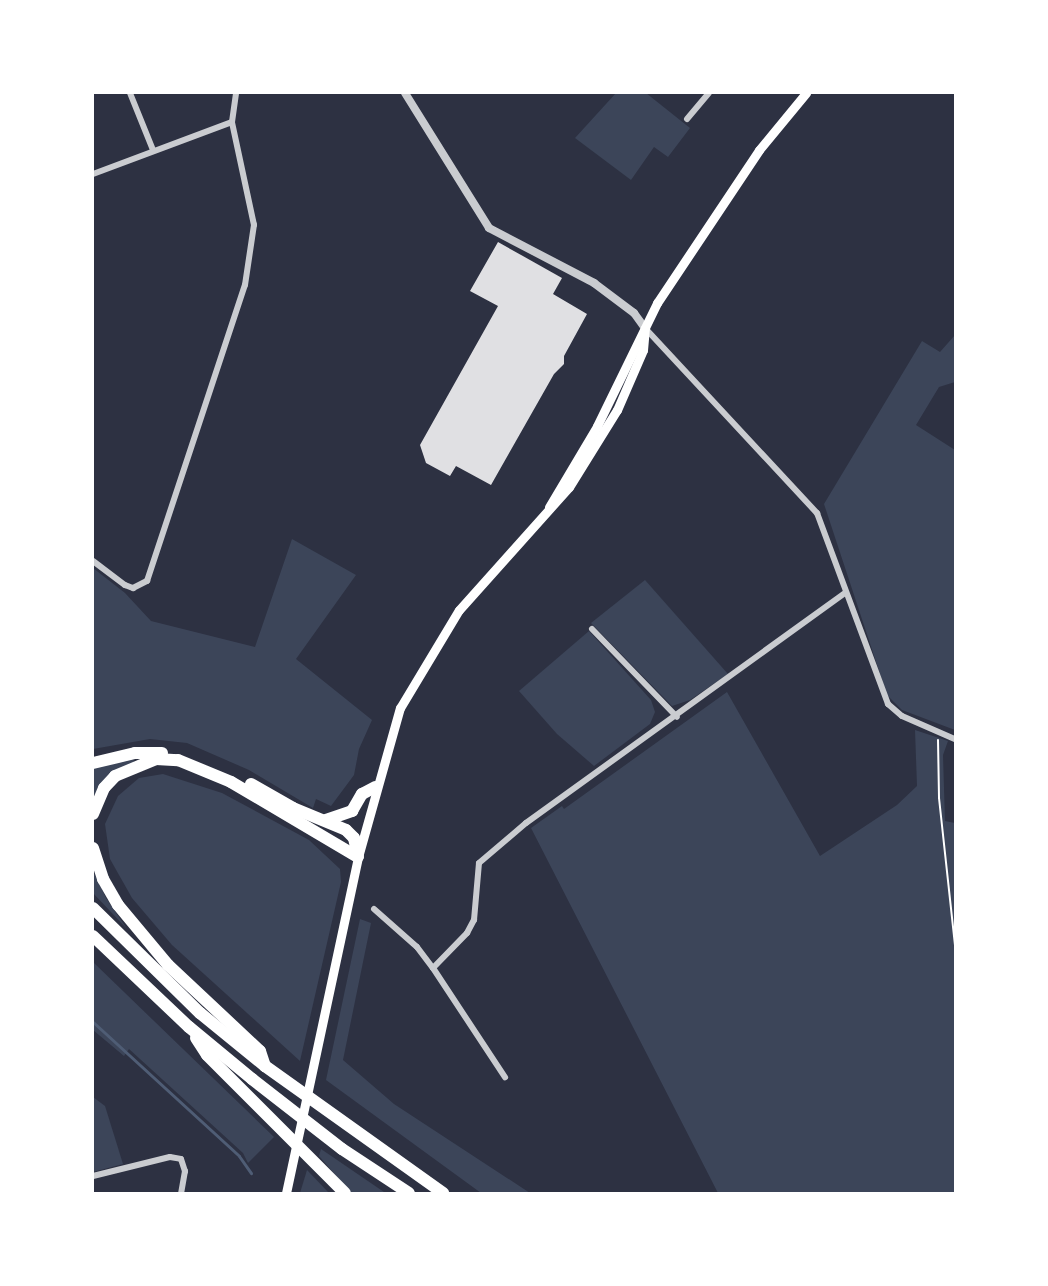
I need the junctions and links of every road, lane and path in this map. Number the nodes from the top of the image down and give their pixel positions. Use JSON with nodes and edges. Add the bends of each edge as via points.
{"nodes":[{"id":1,"x":130,"y":93,"type":"edge"},
{"id":2,"x":236,"y":93,"type":"edge"},
{"id":3,"x":405,"y":93,"type":"edge"},
{"id":4,"x":709,"y":93,"type":"edge"},
{"id":5,"x":806,"y":93,"type":"edge"},
{"id":6,"x":687,"y":120,"type":"dead end"},
{"id":7,"x":232,"y":122,"type":"junction"},
{"id":8,"x":153,"y":150,"type":"junction"},
{"id":9,"x":93,"y":174,"type":"edge"},
{"id":10,"x":645,"y":328,"type":"junction"},
{"id":11,"x":93,"y":561,"type":"edge"},
{"id":12,"x":845,"y":593,"type":"junction"},
{"id":13,"x":592,"y":629,"type":"dead end"},
{"id":14,"x":677,"y":717,"type":"junction"},
{"id":15,"x":938,"y":731,"type":"junction"},
{"id":16,"x":955,"y":739,"type":"edge"},
{"id":17,"x":93,"y":763,"type":"edge"},
{"id":18,"x":375,"y":787,"type":"junction"},
{"id":19,"x":93,"y":814,"type":"edge"},
{"id":20,"x":326,"y":820,"type":"junction"},
{"id":21,"x":93,"y":848,"type":"edge"},
{"id":22,"x":358,"y":857,"type":"junction"},
{"id":23,"x":93,"y":908,"type":"edge"},
{"id":24,"x":374,"y":909,"type":"dead end"},
{"id":25,"x":93,"y":936,"type":"edge"},
{"id":26,"x":955,"y":946,"type":"edge"},
{"id":27,"x":433,"y":968,"type":"junction"},
{"id":28,"x":265,"y":1066,"type":"junction"},
{"id":29,"x":505,"y":1077,"type":"dead end"},
{"id":30,"x":248,"y":1084,"type":"junction"},
{"id":31,"x":93,"y":1176,"type":"edge"},
{"id":32,"x":180,"y":1193,"type":"edge"},
{"id":33,"x":286,"y":1193,"type":"edge"},
{"id":34,"x":345,"y":1193,"type":"edge"},
{"id":35,"x":409,"y":1193,"type":"edge"},
{"id":36,"x":443,"y":1193,"type":"edge"}],
"edges":[{"from":1,"to":8,"type":"street"},
{"from":2,"to":7,"type":"street"},
{"from":3,"to":10,"type":"street","via":[[489,228],[594,284],[634,313]]},
{"from":4,"to":6,"type":"street"},
{"from":5,"to":10,"type":"main road","via":[[740,179],[657,303]]},
{"from":7,"to":8,"type":"street"},
{"from":7,"to":11,"type":"street","via":[[254,225],[245,285],[147,581],[133,588],[124,585]]},
{"from":8,"to":9,"type":"street"},
{"from":10,"to":12,"type":"street","via":[[817,513]]},
{"from":10,"to":18,"type":"main road","via":[[597,426],[544,514],[459,610],[414,680],[400,708]]},
{"from":12,"to":14,"type":"street"},
{"from":12,"to":15,"type":"street","via":[[888,704],[902,716]]},
{"from":13,"to":14,"type":"street"},
{"from":14,"to":27,"type":"street","via":[[526,823],[479,863],[474,920],[467,933]]},
{"from":15,"to":16,"type":"street"},
{"from":15,"to":26,"type":"path","via":[[939,798]]},
{"from":17,"to":20,"type":"highway","via":[[135,753],[183,755],[203,760],[293,808]]},
{"from":18,"to":20,"type":"highway","via":[[362,794],[352,811]]},
{"from":18,"to":22,"type":"main road"},
{"from":19,"to":22,"type":"highway","via":[[95,802],[115,776],[156,759],[178,760],[231,782]]},
{"from":20,"to":22,"type":"highway","via":[[354,838]]},
{"from":21,"to":28,"type":"highway","via":[[103,879],[118,905],[168,965],[260,1051]]},
{"from":22,"to":33,"type":"main road"},
{"from":23,"to":28,"type":"highway","via":[[200,1012]]},
{"from":24,"to":27,"type":"street"},
{"from":25,"to":30,"type":"highway"},
{"from":27,"to":29,"type":"street"},
{"from":28,"to":36,"type":"highway"},
{"from":30,"to":34,"type":"highway"},
{"from":30,"to":35,"type":"highway"},
{"from":31,"to":32,"type":"street","via":[[170,1157],[181,1159],[185,1171]]}]}
